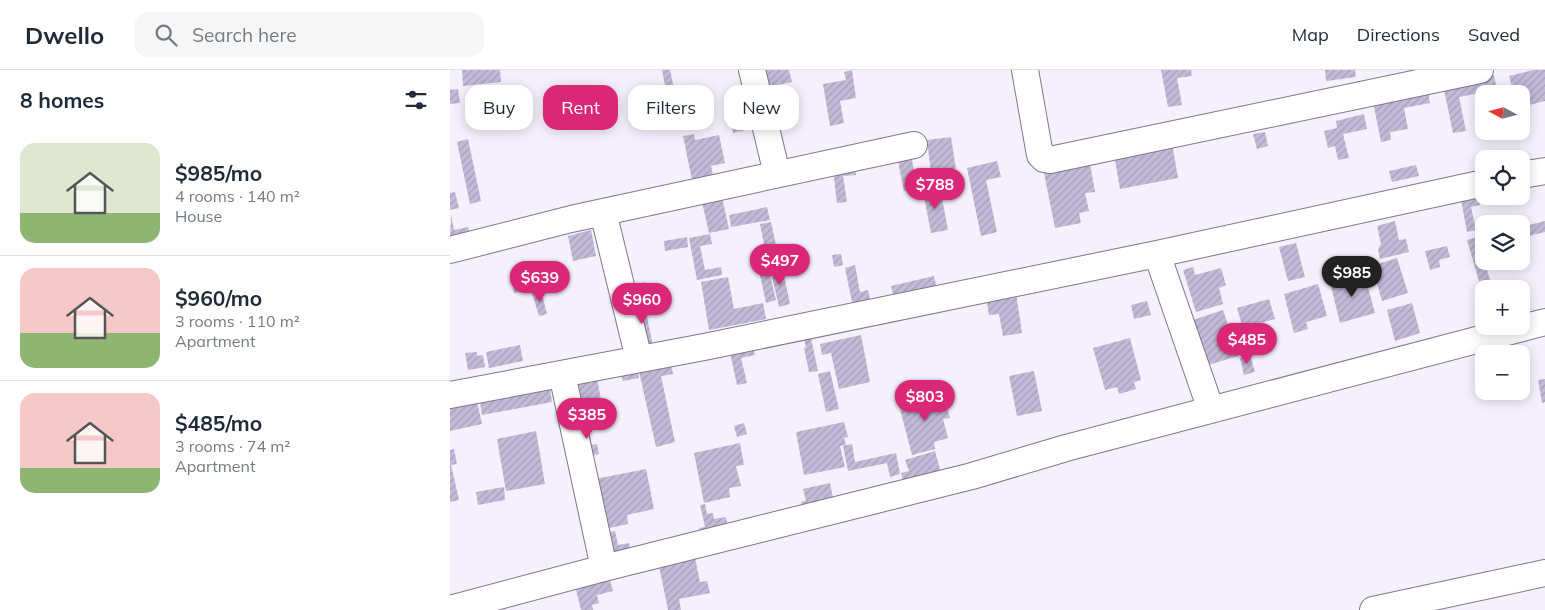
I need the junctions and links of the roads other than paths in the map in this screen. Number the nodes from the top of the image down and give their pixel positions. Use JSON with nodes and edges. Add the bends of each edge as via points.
{"nodes":[{"id":1,"x":752,"y":70,"type":"edge"},
{"id":2,"x":1024,"y":70,"type":"edge"},
{"id":3,"x":1480,"y":70,"type":"edge"},
{"id":4,"x":914,"y":145,"type":"dead end"},
{"id":5,"x":1545,"y":171,"type":"edge"},
{"id":6,"x":777,"y":174,"type":"junction"},
{"id":7,"x":1530,"y":174,"type":"edge"},
{"id":8,"x":1475,"y":185,"type":"edge"},
{"id":9,"x":603,"y":212,"type":"junction"},
{"id":10,"x":450,"y":250,"type":"edge"},
{"id":11,"x":1157,"y":254,"type":"junction"},
{"id":12,"x":1545,"y":322,"type":"edge"},
{"id":13,"x":639,"y":360,"type":"junction"},
{"id":14,"x":562,"y":374,"type":"junction"},
{"id":15,"x":450,"y":395,"type":"edge"},
{"id":16,"x":1211,"y":410,"type":"junction"},
{"id":17,"x":604,"y":568,"type":"junction"},
{"id":18,"x":1545,"y":573,"type":"edge"},
{"id":19,"x":450,"y":609,"type":"edge"},
{"id":20,"x":1373,"y":610,"type":"edge"}],
"edges":[{"from":1,"to":6,"type":"street"},
{"from":2,"to":3,"type":"street","via":[[1040,155],[1050,160]]},
{"from":4,"to":6,"type":"street"},
{"from":5,"to":7,"type":"street"},
{"from":6,"to":9,"type":"street"},
{"from":8,"to":11,"type":"street"},
{"from":9,"to":10,"type":"street"},
{"from":9,"to":13,"type":"street"},
{"from":11,"to":13,"type":"street"},
{"from":11,"to":16,"type":"street"},
{"from":12,"to":16,"type":"street"},
{"from":13,"to":14,"type":"street"},
{"from":14,"to":15,"type":"street"},
{"from":14,"to":17,"type":"street"},
{"from":16,"to":17,"type":"street","via":[[972,476]]},
{"from":17,"to":19,"type":"street"},
{"from":18,"to":20,"type":"street"}]}
